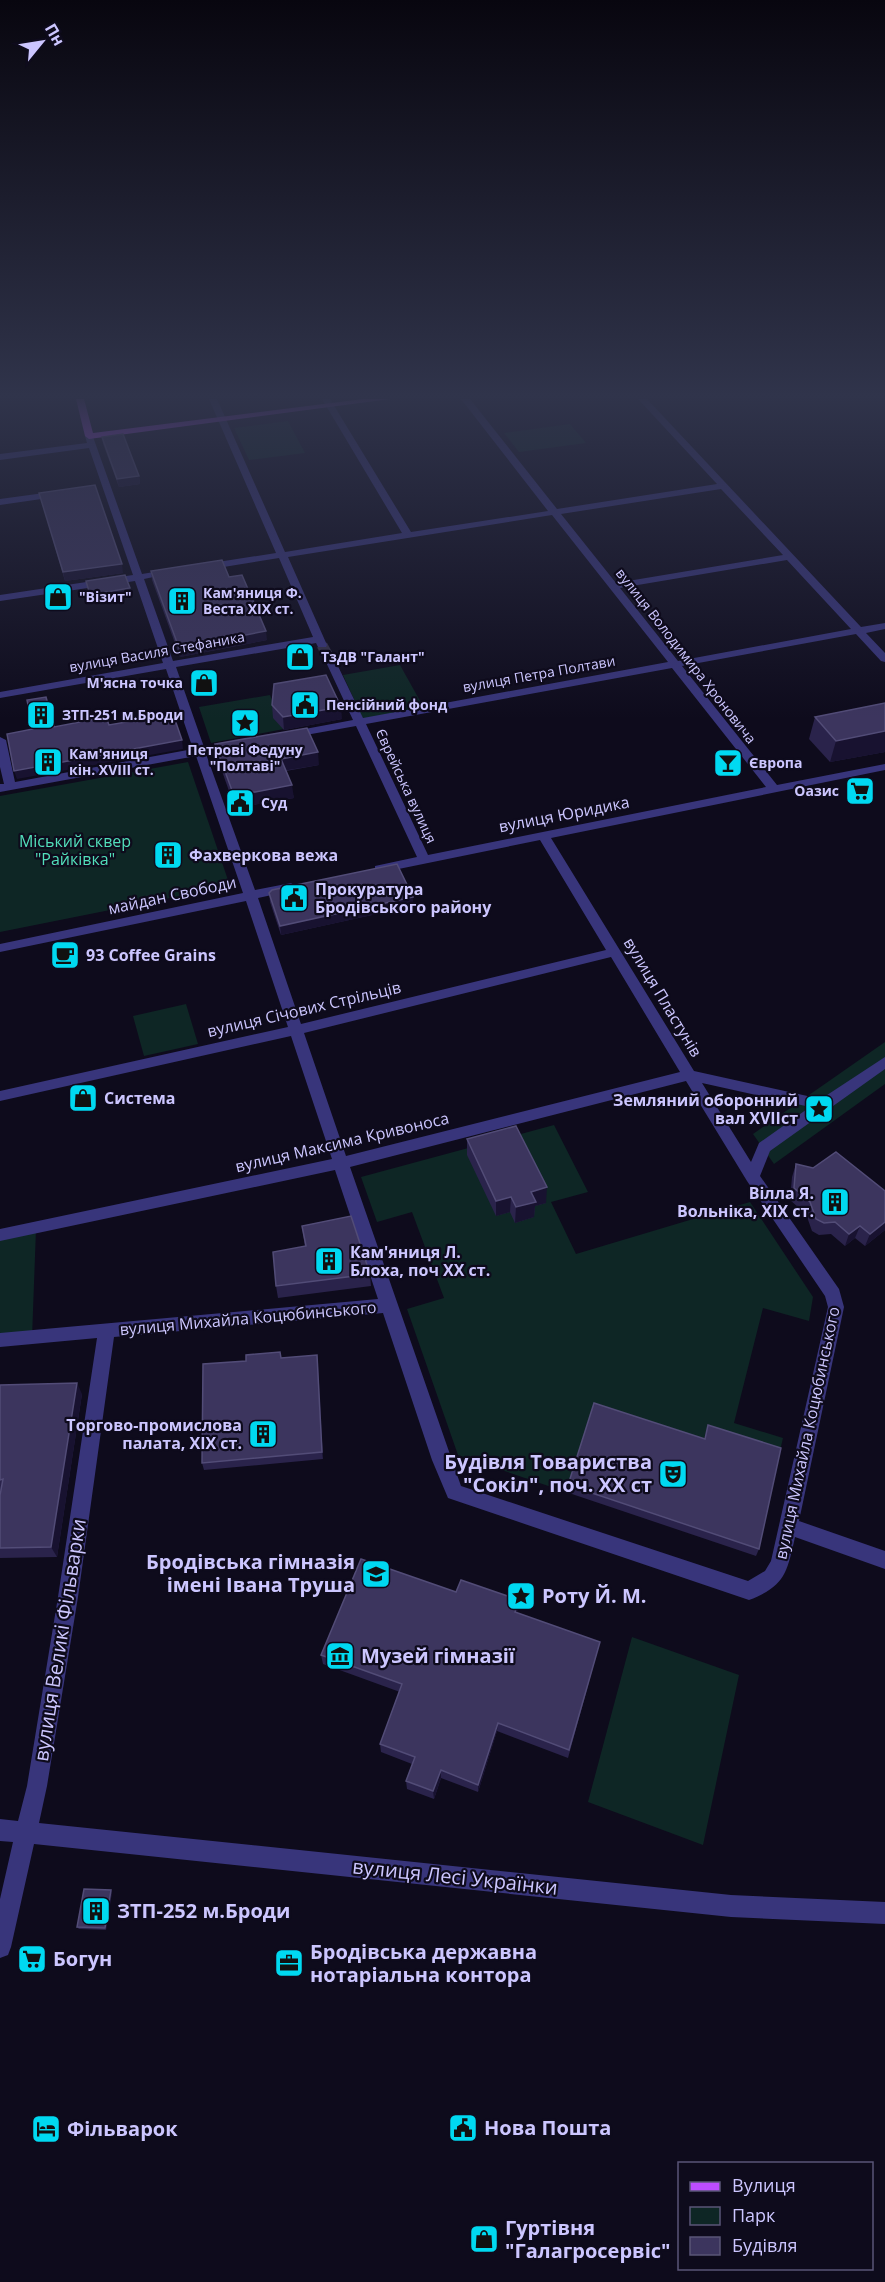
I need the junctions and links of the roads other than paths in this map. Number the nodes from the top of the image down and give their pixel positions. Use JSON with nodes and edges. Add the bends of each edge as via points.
{"nodes":[{"id":1,"x":113,"y":505,"type":"edge"},
{"id":2,"x":259,"y":505,"type":"edge"},
{"id":3,"x":390,"y":505,"type":"edge"},
{"id":4,"x":548,"y":505,"type":"edge"},
{"id":5,"x":601,"y":505,"type":"edge"},
{"id":6,"x":741,"y":505,"type":"edge"},
{"id":7,"x":554,"y":513,"type":"junction"},
{"id":8,"x":408,"y":535,"type":"junction"},
{"id":9,"x":281,"y":555,"type":"junction"},
{"id":10,"x":789,"y":557,"type":"junction"},
{"id":11,"x":138,"y":577,"type":"junction"},
{"id":12,"x":613,"y":586,"type":"junction"},
{"id":13,"x":0,"y":598,"type":"edge"},
{"id":14,"x":885,"y":626,"type":"edge"},
{"id":15,"x":858,"y":631,"type":"junction"},
{"id":16,"x":885,"y":659,"type":"edge"},
{"id":17,"x":330,"y":660,"type":"tunnel mouth"},
{"id":18,"x":676,"y":664,"type":"junction"},
{"id":19,"x":169,"y":665,"type":"junction"},
{"id":20,"x":0,"y":695,"type":"edge"},
{"id":21,"x":360,"y":722,"type":"junction"},
{"id":22,"x":279,"y":737,"type":"edge"},
{"id":23,"x":0,"y":740,"type":"edge"},
{"id":24,"x":245,"y":743,"type":"edge"},
{"id":25,"x":199,"y":752,"type":"junction"},
{"id":26,"x":885,"y":767,"type":"edge"},
{"id":27,"x":5,"y":787,"type":"edge"},
{"id":28,"x":773,"y":789,"type":"junction"},
{"id":29,"x":543,"y":835,"type":"junction"},
{"id":30,"x":424,"y":859,"type":"junction"},
{"id":31,"x":366,"y":871,"type":"edge"},
{"id":32,"x":308,"y":883,"type":"edge"},
{"id":33,"x":250,"y":895,"type":"junction"},
{"id":34,"x":0,"y":948,"type":"edge"},
{"id":35,"x":615,"y":952,"type":"junction"},
{"id":36,"x":296,"y":1030,"type":"junction"},
{"id":37,"x":885,"y":1062,"type":"edge"},
{"id":38,"x":690,"y":1075,"type":"junction"},
{"id":39,"x":0,"y":1096,"type":"edge"},
{"id":40,"x":823,"y":1105,"type":"junction"},
{"id":41,"x":341,"y":1163,"type":"junction"},
{"id":42,"x":752,"y":1177,"type":"junction"},
{"id":43,"x":0,"y":1235,"type":"edge"},
{"id":44,"x":389,"y":1305,"type":"junction"},
{"id":45,"x":106,"y":1331,"type":"junction"},
{"id":46,"x":0,"y":1340,"type":"edge"},
{"id":47,"x":788,"y":1526,"type":"junction"},
{"id":48,"x":885,"y":1560,"type":"edge"},
{"id":49,"x":0,"y":1830,"type":"edge"},
{"id":50,"x":26,"y":1831,"type":"junction"},
{"id":51,"x":885,"y":1913,"type":"edge"},
{"id":52,"x":0,"y":1947,"type":"edge"}],
"edges":[{"from":1,"to":11,"type":"street","name":"майдан Свободи"},
{"from":2,"to":9,"type":"street"},
{"from":3,"to":8,"type":"street"},
{"from":4,"to":7,"type":"street","name":"вулиця Володимира Хроновича"},
{"from":5,"to":7,"type":"street"},
{"from":6,"to":10,"type":"street"},
{"from":7,"to":8,"type":"street"},
{"from":7,"to":12,"type":"street","name":"вулиця Володимира Хроновича"},
{"from":8,"to":9,"type":"street"},
{"from":9,"to":11,"type":"street"},
{"from":9,"to":19,"type":"street","name":"вулиця Василя Стефаника","via":[[320,642]]},
{"from":10,"to":12,"type":"street"},
{"from":10,"to":15,"type":"street"},
{"from":11,"to":13,"type":"street"},
{"from":11,"to":19,"type":"street","name":"майдан Свободи"},
{"from":12,"to":18,"type":"street","name":"вулиця Володимира Хроновича"},
{"from":14,"to":15,"type":"street","name":"вулиця Петра Полтави"},
{"from":15,"to":16,"type":"street"},
{"from":15,"to":18,"type":"street","name":"вулиця Петра Полтави"},
{"from":17,"to":21,"type":"street","name":"Єврейська вулиця"},
{"from":18,"to":21,"type":"street","name":"вулиця Петра Полтави"},
{"from":18,"to":28,"type":"street","name":"вулиця Володимира Хроновича"},
{"from":19,"to":20,"type":"street","name":"вулиця Василя Стефаника"},
{"from":19,"to":25,"type":"street","name":"майдан Свободи"},
{"from":21,"to":22,"type":"street","name":"вулиця Петра Полтави"},
{"from":21,"to":30,"type":"street","name":"Єврейська вулиця"},
{"from":23,"to":27,"type":"street"},
{"from":24,"to":25,"type":"street"},
{"from":25,"to":27,"type":"street"},
{"from":25,"to":33,"type":"street","name":"майдан Свободи"},
{"from":26,"to":28,"type":"street","name":"вулиця Юридика"},
{"from":28,"to":29,"type":"street","name":"вулиця Юридика"},
{"from":29,"to":30,"type":"street","name":"вулиця Юридика"},
{"from":29,"to":35,"type":"street","name":"вулиця Пластунів"},
{"from":30,"to":31,"type":"street","name":"вулиця Юридика"},
{"from":32,"to":33,"type":"street"},
{"from":33,"to":34,"type":"street","name":"майдан Свободи"},
{"from":33,"to":36,"type":"street"},
{"from":35,"to":36,"type":"street","name":"вулиця Січових Стрільців"},
{"from":35,"to":38,"type":"street","name":"вулиця Пластунів"},
{"from":36,"to":39,"type":"street","name":"вулиця Січових Стрільців"},
{"from":36,"to":41,"type":"street"},
{"from":37,"to":40,"type":"street"},
{"from":38,"to":40,"type":"street"},
{"from":38,"to":41,"type":"street","name":"вулиця Максима Кривоноса"},
{"from":38,"to":42,"type":"street","name":"вулиця Пластунів"},
{"from":40,"to":42,"type":"street","via":[[764,1148]]},
{"from":41,"to":43,"type":"street","name":"вулиця Максима Кривоноса"},
{"from":41,"to":44,"type":"street"},
{"from":42,"to":47,"type":"street","name":"вулиця Михайла Коцюбинського","via":[[833,1294],[836,1307]]},
{"from":44,"to":45,"type":"street","name":"вулиця Михайла Коцюбинського"},
{"from":44,"to":47,"type":"street","name":"вулиця Михайла Коцюбинського","via":[[454,1492],[749,1591],[776,1572]]},
{"from":45,"to":46,"type":"street","name":"вулиця Михайла Коцюбинського"},
{"from":45,"to":50,"type":"street","name":"вулиця Великі Фільварки","via":[[68,1597]]},
{"from":47,"to":48,"type":"street"},
{"from":49,"to":50,"type":"street","name":"вулиця Лесі Українки"},
{"from":50,"to":51,"type":"street","name":"вулиця Лесі Українки","via":[[731,1906]]},
{"from":50,"to":52,"type":"street","name":"вулиця Великі Фільварки"}]}
